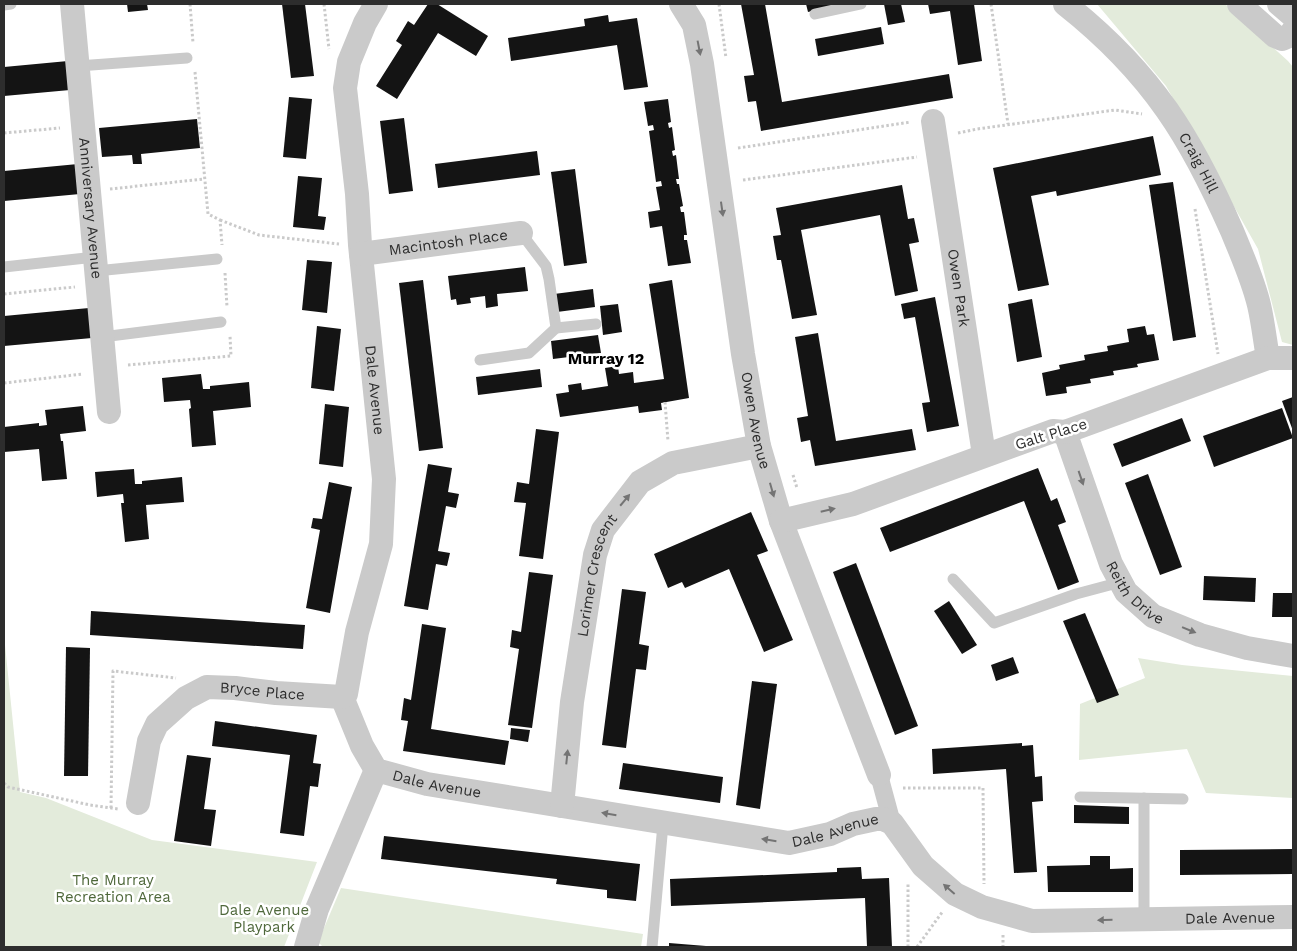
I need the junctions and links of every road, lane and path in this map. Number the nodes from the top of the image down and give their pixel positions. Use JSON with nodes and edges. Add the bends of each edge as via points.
{"nodes":[{"id":1,"x":11,"y":4,"type":"edge"},
{"id":2,"x":72,"y":4,"type":"edge"},
{"id":3,"x":190,"y":4,"type":"edge"},
{"id":4,"x":376,"y":4,"type":"edge"},
{"id":5,"x":682,"y":4,"type":"edge"},
{"id":6,"x":861,"y":4,"type":"edge"},
{"id":7,"x":992,"y":4,"type":"edge"},
{"id":8,"x":1065,"y":4,"type":"edge"},
{"id":9,"x":1239,"y":4,"type":"edge"},
{"id":10,"x":1279,"y":4,"type":"edge"},
{"id":11,"x":4,"y":5,"type":"edge"},
{"id":12,"x":815,"y":14,"type":"dead end"},
{"id":13,"x":1293,"y":16,"type":"edge"},
{"id":14,"x":1293,"y":31,"type":"edge"},
{"id":15,"x":190,"y":53,"type":"joint"},
{"id":16,"x":78,"y":66,"type":"junction"},
{"id":17,"x":195,"y":67,"type":"dead end"},
{"id":18,"x":1172,"y":118,"type":"junction"},
{"id":19,"x":1008,"y":124,"type":"junction"},
{"id":20,"x":83,"y":126,"type":"junction"},
{"id":21,"x":4,"y":133,"type":"edge"},
{"id":22,"x":935,"y":138,"type":"junction"},
{"id":23,"x":738,"y":148,"type":"dead end"},
{"id":24,"x":204,"y":179,"type":"junction"},
{"id":25,"x":743,"y":180,"type":"dead end"},
{"id":26,"x":89,"y":191,"type":"junction"},
{"id":27,"x":1195,"y":208,"type":"dead end"},
{"id":28,"x":220,"y":220,"type":"junction"},
{"id":29,"x":521,"y":233,"type":"joint"},
{"id":30,"x":223,"y":248,"type":"dead end"},
{"id":31,"x":360,"y":250,"type":"junction"},
{"id":32,"x":220,"y":263,"type":"joint"},
{"id":33,"x":4,"y":268,"type":"edge"},
{"id":34,"x":96,"y":271,"type":"junction"},
{"id":35,"x":4,"y":294,"type":"edge"},
{"id":36,"x":226,"y":321,"type":"junction"},
{"id":37,"x":596,"y":324,"type":"dead end"},
{"id":38,"x":556,"y":328,"type":"junction"},
{"id":39,"x":102,"y":337,"type":"junction"},
{"id":40,"x":1268,"y":358,"type":"junction"},
{"id":41,"x":1293,"y":358,"type":"edge"},
{"id":42,"x":480,"y":360,"type":"dead end"},
{"id":43,"x":105,"y":369,"type":"junction"},
{"id":44,"x":1221,"y":375,"type":"junction"},
{"id":45,"x":4,"y":383,"type":"edge"},
{"id":46,"x":665,"y":402,"type":"dead end"},
{"id":47,"x":109,"y":412,"type":"dead end"},
{"id":48,"x":1065,"y":432,"type":"junction"},
{"id":49,"x":759,"y":446,"type":"junction"},
{"id":50,"x":984,"y":455,"type":"junction"},
{"id":51,"x":674,"y":463,"type":"junction"},
{"id":52,"x":780,"y":521,"type":"junction"},
{"id":53,"x":953,"y":579,"type":"dead end"},
{"id":54,"x":1121,"y":582,"type":"junction"},
{"id":55,"x":1293,"y":656,"type":"edge"},
{"id":56,"x":207,"y":687,"type":"junction"},
{"id":57,"x":342,"y":697,"type":"junction"},
{"id":58,"x":376,"y":770,"type":"junction"},
{"id":59,"x":880,"y":782,"type":"junction"},
{"id":60,"x":4,"y":783,"type":"edge"},
{"id":61,"x":1080,"y":797,"type":"dead end"},
{"id":62,"x":1144,"y":798,"type":"junction"},
{"id":63,"x":1183,"y":799,"type":"dead end"},
{"id":64,"x":138,"y":803,"type":"joint"},
{"id":65,"x":562,"y":806,"type":"junction"},
{"id":66,"x":111,"y":808,"type":"junction"},
{"id":67,"x":892,"y":823,"type":"junction"},
{"id":68,"x":663,"y":824,"type":"junction"},
{"id":69,"x":908,"y":847,"type":"junction"},
{"id":70,"x":955,"y":894,"type":"junction"},
{"id":71,"x":985,"y":908,"type":"junction"},
{"id":72,"x":1293,"y":917,"type":"edge"},
{"id":73,"x":1144,"y":919,"type":"junction"},
{"id":74,"x":306,"y":947,"type":"edge"},
{"id":75,"x":652,"y":947,"type":"edge"},
{"id":76,"x":908,"y":947,"type":"edge"},
{"id":77,"x":917,"y":947,"type":"edge"}],
"edges":[{"from":1,"to":11,"type":"lane"},
{"from":2,"to":16,"type":"street","name":"Anniversary Avenue"},
{"from":3,"to":15,"type":"path"},
{"from":4,"to":31,"type":"street","name":"Dale Avenue","via":[[349,62],[345,88]]},
{"from":5,"to":49,"type":"street","name":"Owen Avenue","one_way":true,"via":[[694,25],[702,64]]},
{"from":6,"to":12,"type":"lane"},
{"from":7,"to":19,"type":"path"},
{"from":8,"to":18,"type":"street","name":"Craig Hill","via":[[1142,78]]},
{"from":9,"to":14,"type":"street","via":[[1275,36],[1282,39]]},
{"from":10,"to":13,"type":"street"},
{"from":15,"to":16,"type":"lane"},
{"from":16,"to":20,"type":"street","name":"Anniversary Avenue"},
{"from":17,"to":24,"type":"path"},
{"from":18,"to":19,"type":"path","via":[[1116,110]]},
{"from":18,"to":40,"type":"street","name":"Craig Hill","via":[[1218,200],[1243,258],[1259,306]]},
{"from":19,"to":22,"type":"path"},
{"from":20,"to":21,"type":"path"},
{"from":20,"to":26,"type":"street","name":"Anniversary Avenue"},
{"from":22,"to":23,"type":"path","via":[[905,122]]},
{"from":22,"to":25,"type":"path"},
{"from":22,"to":50,"type":"street","name":"Owen Park"},
{"from":24,"to":26,"type":"path"},
{"from":24,"to":28,"type":"path","via":[[208,214]]},
{"from":26,"to":34,"type":"street","name":"Anniversary Avenue"},
{"from":27,"to":44,"type":"path"},
{"from":28,"to":30,"type":"path"},
{"from":28,"to":31,"type":"path","via":[[259,236]]},
{"from":29,"to":31,"type":"street","name":"Macintosh Place"},
{"from":29,"to":38,"type":"lane","name":"Macintosh Place","via":[[546,266]]},
{"from":31,"to":57,"type":"street","name":"Dale Avenue","via":[[384,480],[381,544],[357,632],[346,694]]},
{"from":32,"to":34,"type":"lane"},
{"from":32,"to":36,"type":"path"},
{"from":33,"to":34,"type":"lane"},
{"from":34,"to":35,"type":"path"},
{"from":34,"to":39,"type":"street","name":"Anniversary Avenue"},
{"from":36,"to":39,"type":"lane"},
{"from":36,"to":43,"type":"path","via":[[231,356]]},
{"from":37,"to":38,"type":"lane"},
{"from":38,"to":42,"type":"lane","via":[[529,353]]},
{"from":39,"to":43,"type":"street","name":"Anniversary Avenue"},
{"from":40,"to":41,"type":"street","name":"Galt Place"},
{"from":40,"to":44,"type":"street","name":"Galt Place"},
{"from":43,"to":45,"type":"path"},
{"from":43,"to":47,"type":"street","name":"Anniversary Avenue"},
{"from":44,"to":48,"type":"street","name":"Galt Place"},
{"from":46,"to":51,"type":"path","via":[[669,454]]},
{"from":48,"to":50,"type":"street","name":"Galt Place","via":[[1053,431]]},
{"from":48,"to":54,"type":"street","name":"Reith Drive","one_way":true,"via":[[1111,564]]},
{"from":49,"to":51,"type":"street","name":"Lorimer Crescent"},
{"from":49,"to":52,"type":"street","name":"Owen Avenue","one_way":true},
{"from":52,"to":50,"type":"street","name":"Galt Place","one_way":true,"via":[[853,504]]},
{"from":65,"to":51,"type":"street","name":"Lorimer Crescent","one_way":true,"via":[[574,693],[595,556],[603,530],[640,482]]},
{"from":52,"to":59,"type":"street","name":"Owen Avenue"},
{"from":53,"to":54,"type":"lane","via":[[994,623]]},
{"from":54,"to":55,"type":"street","name":"Reith Drive","one_way":true,"via":[[1126,592],[1153,616],[1247,648]]},
{"from":56,"to":57,"type":"street","name":"Bryce Place"},
{"from":56,"to":64,"type":"street","name":"Bryce Place","via":[[186,698],[157,724],[149,740]]},
{"from":56,"to":66,"type":"path","via":[[198,680],[113,671]]},
{"from":57,"to":58,"type":"street","name":"Dale Avenue","via":[[362,746]]},
{"from":58,"to":65,"type":"street","name":"Dale Avenue","via":[[426,784]]},
{"from":58,"to":74,"type":"street","name":"Dale Avenue","via":[[317,909]]},
{"from":59,"to":67,"type":"street","name":"Owen Avenue"},
{"from":59,"to":71,"type":"path","via":[[984,788]]},
{"from":60,"to":66,"type":"path","via":[[8,788]]},
{"from":61,"to":62,"type":"lane"},
{"from":62,"to":63,"type":"lane"},
{"from":62,"to":73,"type":"lane"},
{"from":64,"to":66,"type":"path","via":[[129,810]]},
{"from":68,"to":65,"type":"street","name":"Dale Avenue","one_way":true},
{"from":67,"to":68,"type":"street","name":"Dale Avenue","one_way":true,"via":[[876,819],[789,843]]},
{"from":67,"to":69,"type":"street","name":"Dale Avenue"},
{"from":68,"to":75,"type":"lane"},
{"from":70,"to":69,"type":"street","name":"Dale Avenue","one_way":true,"via":[[923,866]]},
{"from":69,"to":76,"type":"path"},
{"from":70,"to":71,"type":"street","name":"Dale Avenue"},
{"from":70,"to":77,"type":"path"},
{"from":73,"to":71,"type":"street","name":"Dale Avenue","one_way":true,"via":[[1032,921]]},
{"from":72,"to":73,"type":"street","name":"Dale Avenue"}]}
